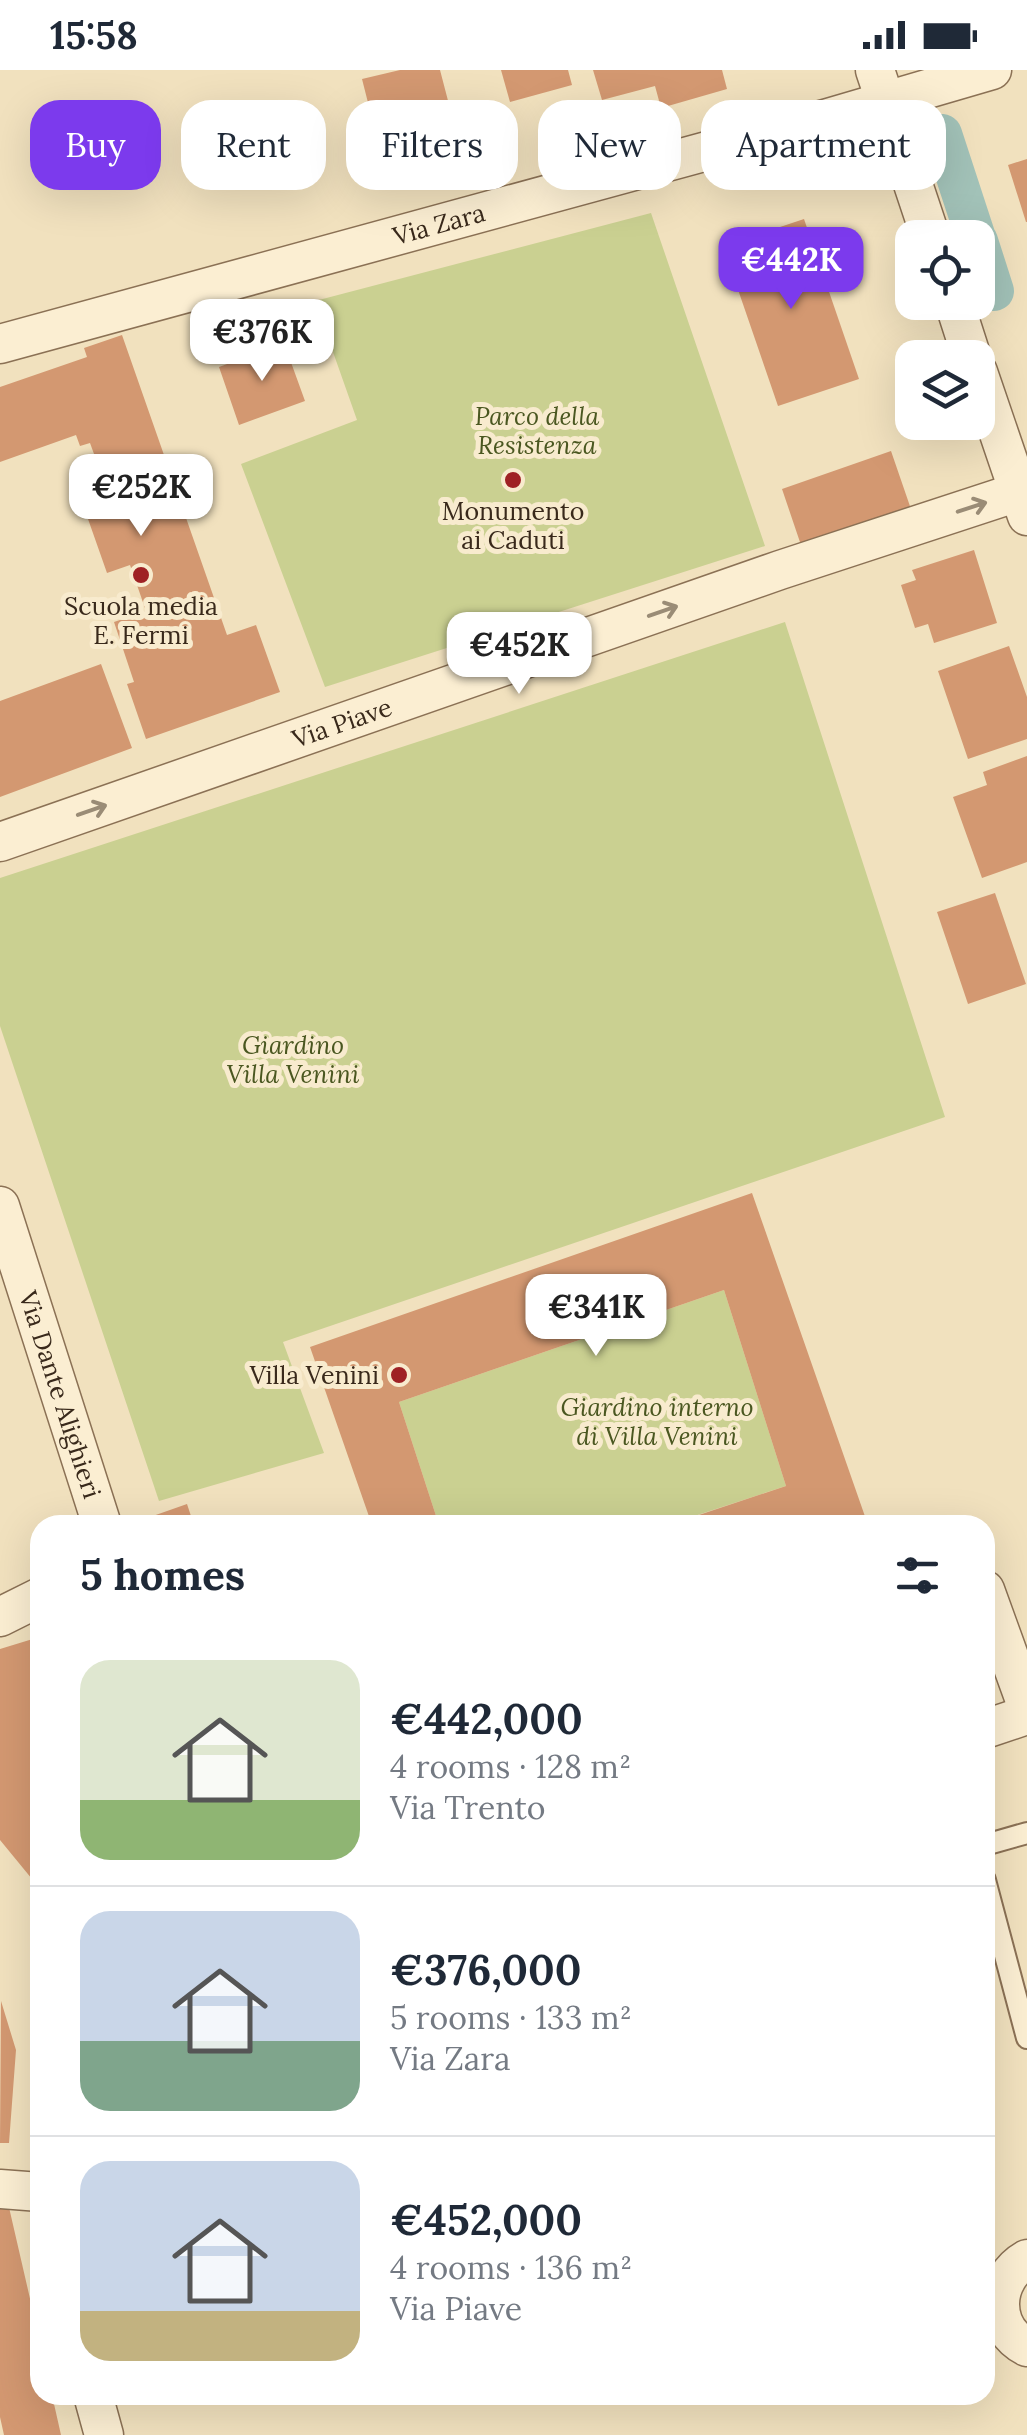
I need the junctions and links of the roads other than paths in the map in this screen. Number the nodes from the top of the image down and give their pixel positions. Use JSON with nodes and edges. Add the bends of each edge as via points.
{"nodes":[{"id":1,"x":992,"y":70,"type":"edge"},
{"id":2,"x":880,"y":86,"type":"edge"},
{"id":3,"x":925,"y":220,"type":"edge"},
{"id":4,"x":0,"y":344,"type":"edge"},
{"id":5,"x":995,"y":419,"type":"edge"},
{"id":6,"x":1024,"y":499,"type":"edge"},
{"id":7,"x":0,"y":842,"type":"edge"},
{"id":8,"x":0,"y":1206,"type":"edge"},
{"id":9,"x":99,"y":1515,"type":"edge"},
{"id":10,"x":30,"y":1602,"type":"edge"},
{"id":11,"x":0,"y":1617,"type":"edge"},
{"id":12,"x":995,"y":1618,"type":"edge"},
{"id":13,"x":1027,"y":1706,"type":"edge"},
{"id":14,"x":1027,"y":1715,"type":"edge"},
{"id":15,"x":995,"y":1725,"type":"edge"},
{"id":16,"x":1027,"y":1833,"type":"edge"},
{"id":17,"x":995,"y":1842,"type":"edge"},
{"id":18,"x":995,"y":1918,"type":"edge"},
{"id":19,"x":1027,"y":2038,"type":"edge"},
{"id":20,"x":0,"y":2189,"type":"edge"},
{"id":21,"x":30,"y":2191,"type":"edge"},
{"id":22,"x":1007,"y":2263,"type":"edge"},
{"id":23,"x":1027,"y":2347,"type":"edge"},
{"id":24,"x":96,"y":2405,"type":"edge"},
{"id":25,"x":104,"y":2435,"type":"edge"}],
"edges":[{"from":1,"to":2,"type":"street","name":"Via Zara"},
{"from":2,"to":3,"type":"street"},
{"from":2,"to":4,"type":"street","name":"Via Zara"},
{"from":5,"to":6,"type":"street"},
{"from":7,"to":6,"type":"street","name":"Via Piave","one_way":true,"via":[[780,570]]},
{"from":8,"to":9,"type":"street","name":"Via Dante Alighieri"},
{"from":10,"to":11,"type":"street"},
{"from":12,"to":13,"type":"street"},
{"from":14,"to":15,"type":"street"},
{"from":16,"to":17,"type":"lane"},
{"from":18,"to":19,"type":"lane"},
{"from":20,"to":21,"type":"street"},
{"from":22,"to":23,"type":"street","via":[[1002,2320]]},
{"from":24,"to":25,"type":"street"}]}
